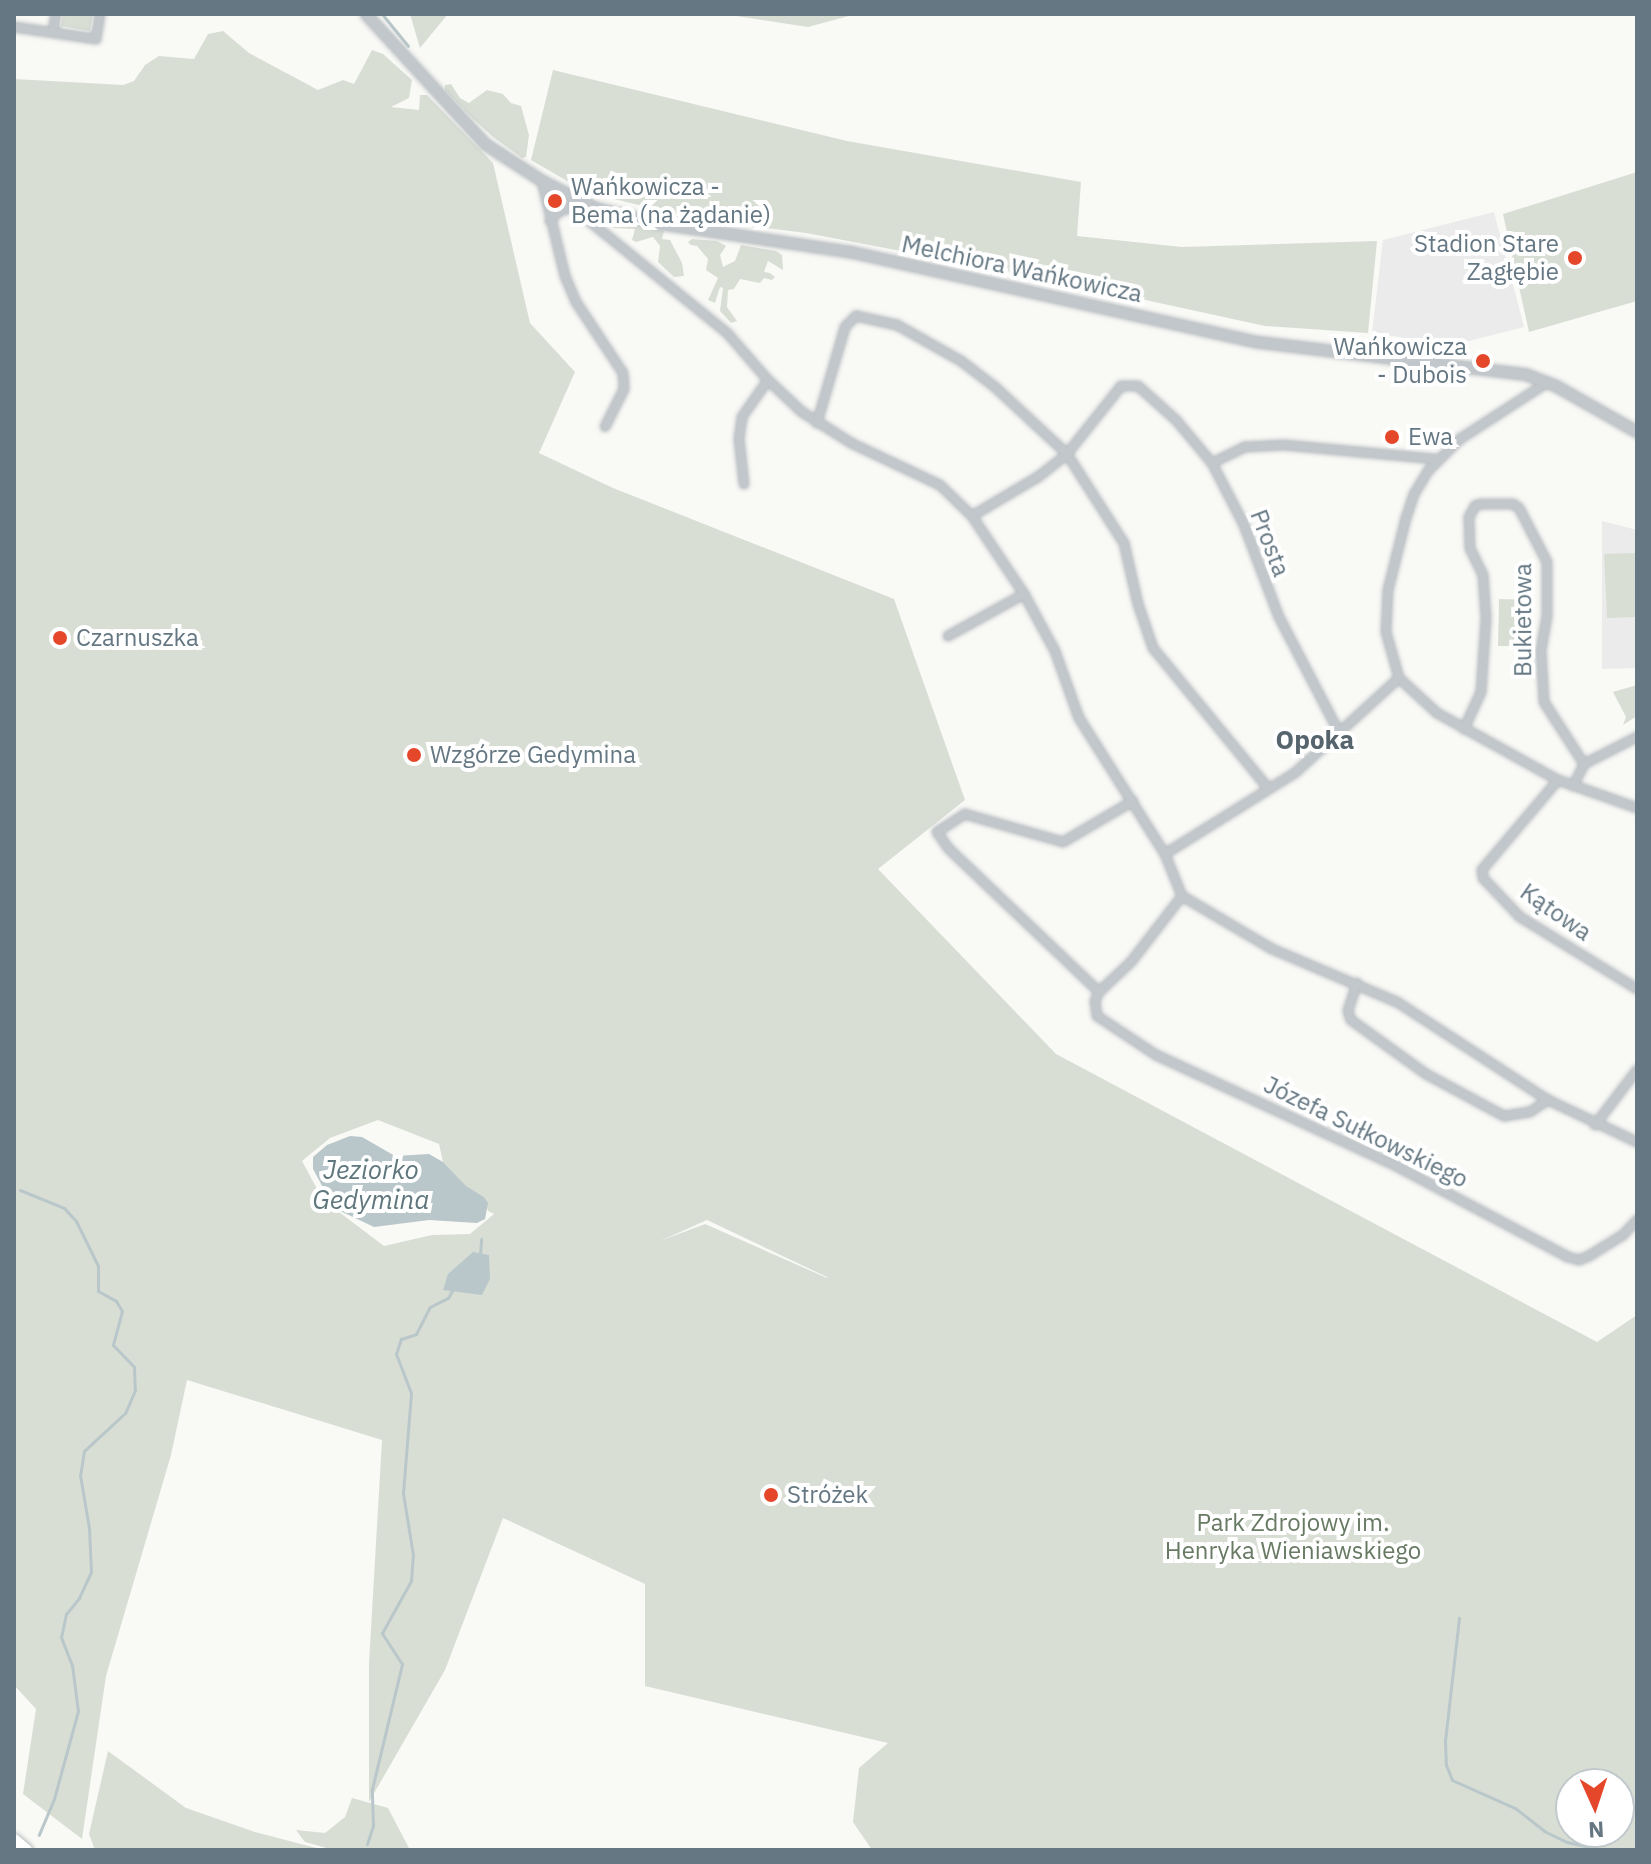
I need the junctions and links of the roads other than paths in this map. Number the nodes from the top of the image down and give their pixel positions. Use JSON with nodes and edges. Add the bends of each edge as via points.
{"nodes":[{"id":1,"x":56,"y":14,"type":"edge"},
{"id":2,"x":100,"y":14,"type":"edge"},
{"id":3,"x":366,"y":14,"type":"edge"},
{"id":4,"x":14,"y":27,"type":"edge"},
{"id":5,"x":53,"y":32,"type":"junction"},
{"id":6,"x":542,"y":181,"type":"junction"},
{"id":7,"x":573,"y":204,"type":"junction"},
{"id":8,"x":550,"y":221,"type":"junction"},
{"id":9,"x":768,"y":380,"type":"junction"},
{"id":10,"x":1548,"y":382,"type":"junction"},
{"id":11,"x":817,"y":423,"type":"junction"},
{"id":12,"x":605,"y":427,"type":"dead end"},
{"id":13,"x":1637,"y":432,"type":"edge"},
{"id":14,"x":1067,"y":454,"type":"junction"},
{"id":15,"x":1436,"y":459,"type":"junction"},
{"id":16,"x":1212,"y":463,"type":"junction"},
{"id":17,"x":744,"y":484,"type":"dead end"},
{"id":18,"x":972,"y":516,"type":"junction"},
{"id":19,"x":1024,"y":594,"type":"junction"},
{"id":20,"x":948,"y":636,"type":"dead end"},
{"id":21,"x":1399,"y":678,"type":"junction"},
{"id":22,"x":1464,"y":729,"type":"junction"},
{"id":23,"x":1340,"y":734,"type":"junction"},
{"id":24,"x":1637,"y":737,"type":"edge"},
{"id":25,"x":1584,"y":764,"type":"junction"},
{"id":26,"x":1558,"y":780,"type":"junction"},
{"id":27,"x":1573,"y":786,"type":"junction"},
{"id":28,"x":1268,"y":788,"type":"junction"},
{"id":29,"x":1133,"y":801,"type":"junction"},
{"id":30,"x":1637,"y":808,"type":"edge"},
{"id":31,"x":1165,"y":854,"type":"junction"},
{"id":32,"x":1182,"y":896,"type":"junction"},
{"id":33,"x":1357,"y":983,"type":"junction"},
{"id":34,"x":1637,"y":989,"type":"edge"},
{"id":35,"x":1099,"y":992,"type":"junction"},
{"id":36,"x":1637,"y":1070,"type":"edge"},
{"id":37,"x":1548,"y":1100,"type":"junction"},
{"id":38,"x":1595,"y":1125,"type":"junction"},
{"id":39,"x":1637,"y":1142,"type":"edge"},
{"id":40,"x":1637,"y":1220,"type":"edge"},
{"id":41,"x":14,"y":1840,"type":"edge"},
{"id":42,"x":26,"y":1850,"type":"edge"}],
"edges":[{"from":1,"to":5,"type":"street"},
{"from":2,"to":5,"type":"street","via":[[96,39]]},
{"from":3,"to":6,"type":"street","name":"Melchiora Wańkowicza","via":[[485,144]]},
{"from":4,"to":5,"type":"street"},
{"from":6,"to":7,"type":"street","name":"Melchiora Wańkowicza"},
{"from":6,"to":8,"type":"street"},
{"from":7,"to":8,"type":"street"},
{"from":7,"to":9,"type":"street","via":[[728,334]]},
{"from":7,"to":10,"type":"street","name":"Melchiora Wańkowicza","via":[[626,218],[850,252],[1256,342],[1504,370]]},
{"from":8,"to":12,"type":"street","via":[[576,302],[623,373],[624,389]]},
{"from":9,"to":11,"type":"street"},
{"from":9,"to":17,"type":"street","via":[[742,417]]},
{"from":10,"to":13,"type":"street","name":"Melchiora Wańkowicza"},
{"from":10,"to":15,"type":"street"},
{"from":11,"to":14,"type":"street","via":[[845,327],[856,316],[897,325],[961,361]]},
{"from":11,"to":18,"type":"street","via":[[940,485]]},
{"from":14,"to":16,"type":"street","name":"Prosta","via":[[1121,386],[1138,386]]},
{"from":14,"to":18,"type":"street"},
{"from":14,"to":28,"type":"street","via":[[1124,543],[1153,648]]},
{"from":15,"to":16,"type":"street","via":[[1284,445],[1245,447]]},
{"from":15,"to":21,"type":"street","via":[[1414,494],[1388,590],[1386,632]]},
{"from":16,"to":23,"type":"street","name":"Prosta","via":[[1244,525],[1279,617]]},
{"from":18,"to":19,"type":"street"},
{"from":19,"to":20,"type":"street"},
{"from":19,"to":29,"type":"street","via":[[1055,651],[1079,718]]},
{"from":21,"to":22,"type":"street","via":[[1417,698]]},
{"from":21,"to":23,"type":"street"},
{"from":22,"to":25,"type":"street","name":"Bukietowa","via":[[1481,692],[1486,618],[1483,575],[1470,548],[1469,517],[1481,504],[1513,504],[1547,562],[1541,651],[1544,702]]},
{"from":22,"to":26,"type":"street"},
{"from":23,"to":28,"type":"street"},
{"from":24,"to":25,"type":"street"},
{"from":25,"to":27,"type":"street"},
{"from":26,"to":27,"type":"street"},
{"from":26,"to":34,"type":"street","name":"Kątowa","via":[[1482,870],[1483,878],[1520,917]]},
{"from":27,"to":30,"type":"street"},
{"from":28,"to":31,"type":"street"},
{"from":29,"to":31,"type":"street"},
{"from":29,"to":35,"type":"street","name":"Józefa Sułkowskiego","via":[[1063,842],[965,814],[937,832]]},
{"from":31,"to":32,"type":"street"},
{"from":32,"to":33,"type":"street","via":[[1272,949]]},
{"from":32,"to":35,"type":"street","via":[[1131,962]]},
{"from":33,"to":37,"type":"street","via":[[1397,1002]]},
{"from":33,"to":37,"type":"street","via":[[1348,1011],[1351,1020],[1426,1074],[1504,1116],[1530,1112]]},
{"from":35,"to":40,"type":"street","name":"Józefa Sułkowskiego","via":[[1097,1016],[1156,1055],[1398,1167],[1568,1257],[1589,1256]]},
{"from":36,"to":38,"type":"street"},
{"from":37,"to":38,"type":"street"},
{"from":38,"to":39,"type":"street"},
{"from":41,"to":42,"type":"main road"}]}
